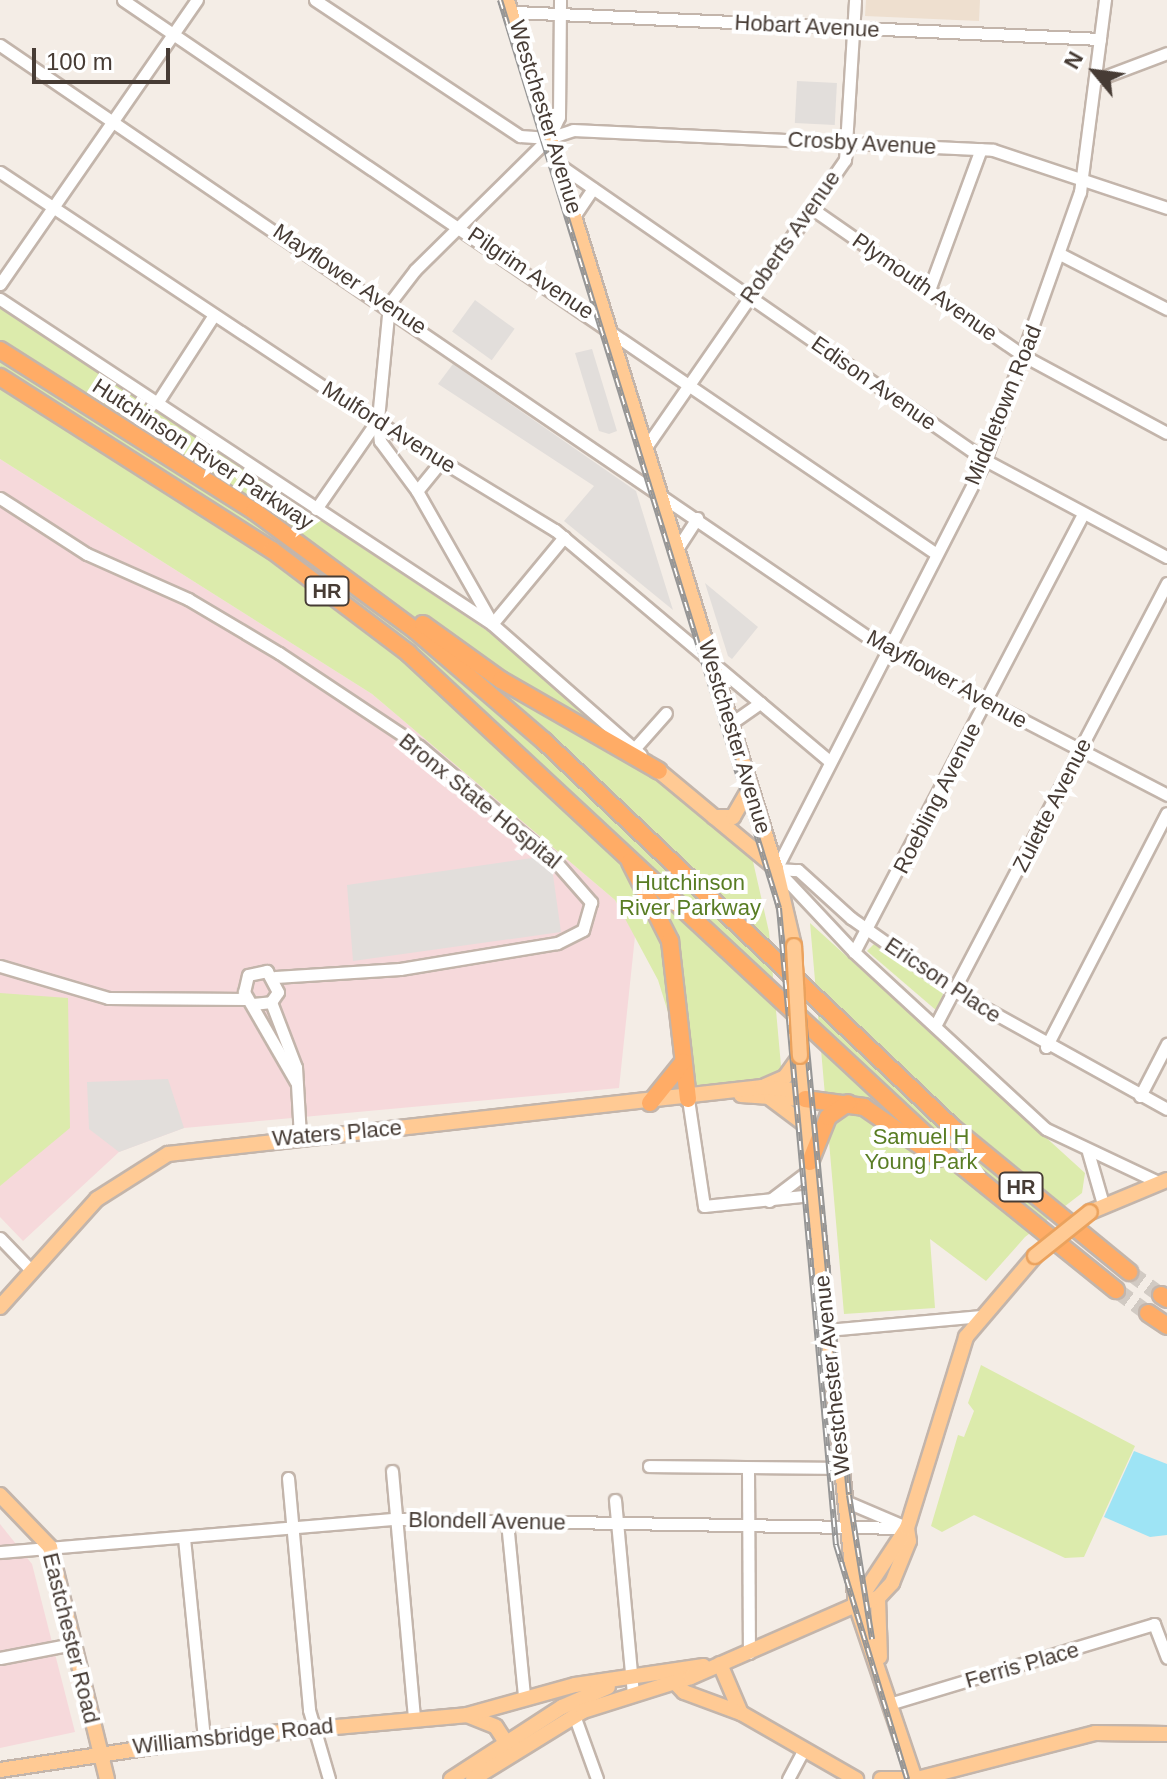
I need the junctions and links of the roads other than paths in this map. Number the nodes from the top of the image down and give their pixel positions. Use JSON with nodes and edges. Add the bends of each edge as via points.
{"nodes":[{"id":1,"x":123,"y":0,"type":"edge"},
{"id":2,"x":197,"y":0,"type":"edge"},
{"id":3,"x":315,"y":0,"type":"edge"},
{"id":4,"x":560,"y":0,"type":"edge"},
{"id":5,"x":855,"y":0,"type":"edge"},
{"id":6,"x":1105,"y":0,"type":"edge"},
{"id":7,"x":509,"y":3,"type":"edge"},
{"id":8,"x":560,"y":14,"type":"junction"},
{"id":9,"x":854,"y":28,"type":"junction"},
{"id":10,"x":173,"y":33,"type":"junction"},
{"id":11,"x":1100,"y":39,"type":"junction"},
{"id":12,"x":0,"y":45,"type":"edge"},
{"id":13,"x":1167,"y":53,"type":"edge"},
{"id":14,"x":1096,"y":80,"type":"junction"},
{"id":15,"x":111,"y":119,"type":"junction"},
{"id":16,"x":549,"y":138,"type":"junction"},
{"id":17,"x":847,"y":143,"type":"junction"},
{"id":18,"x":981,"y":149,"type":"junction"},
{"id":19,"x":558,"y":164,"type":"junction"},
{"id":20,"x":0,"y":172,"type":"edge"},
{"id":21,"x":1082,"y":179,"type":"junction"},
{"id":22,"x":593,"y":188,"type":"junction"},
{"id":23,"x":52,"y":207,"type":"junction"},
{"id":24,"x":811,"y":208,"type":"junction"},
{"id":25,"x":1167,"y":208,"type":"edge"},
{"id":26,"x":575,"y":215,"type":"junction"},
{"id":27,"x":461,"y":226,"type":"junction"},
{"id":28,"x":1060,"y":254,"type":"junction"},
{"id":29,"x":0,"y":284,"type":"edge"},
{"id":30,"x":929,"y":290,"type":"junction"},
{"id":31,"x":749,"y":296,"type":"junction"},
{"id":32,"x":0,"y":299,"type":"edge"},
{"id":33,"x":389,"y":304,"type":"junction"},
{"id":34,"x":1167,"y":309,"type":"edge"},
{"id":35,"x":214,"y":315,"type":"junction"},
{"id":36,"x":609,"y":326,"type":"junction"},
{"id":37,"x":0,"y":350,"type":"edge"},
{"id":38,"x":1024,"y":356,"type":"junction"},
{"id":39,"x":0,"y":377,"type":"edge"},
{"id":40,"x":689,"y":383,"type":"junction"},
{"id":41,"x":157,"y":403,"type":"junction"},
{"id":42,"x":378,"y":419,"type":"junction"},
{"id":43,"x":1167,"y":433,"type":"edge"},
{"id":44,"x":646,"y":447,"type":"junction"},
{"id":45,"x":442,"y":460,"type":"junction"},
{"id":46,"x":985,"y":460,"type":"junction"},
{"id":47,"x":417,"y":491,"type":"junction"},
{"id":48,"x":661,"y":494,"type":"junction"},
{"id":49,"x":0,"y":498,"type":"edge"},
{"id":50,"x":316,"y":509,"type":"junction"},
{"id":51,"x":1083,"y":514,"type":"junction"},
{"id":52,"x":697,"y":518,"type":"junction"},
{"id":53,"x":564,"y":537,"type":"junction"},
{"id":54,"x":677,"y":549,"type":"junction"},
{"id":55,"x":935,"y":553,"type":"junction"},
{"id":56,"x":1167,"y":557,"type":"edge"},
{"id":57,"x":334,"y":567,"type":"junction"},
{"id":58,"x":1167,"y":583,"type":"edge"},
{"id":59,"x":492,"y":624,"type":"junction"},
{"id":60,"x":884,"y":648,"type":"junction"},
{"id":61,"x":712,"y":663,"type":"junction"},
{"id":62,"x":986,"y":702,"type":"junction"},
{"id":63,"x":760,"y":703,"type":"junction"},
{"id":64,"x":666,"y":713,"type":"dead end"},
{"id":65,"x":730,"y":724,"type":"junction"},
{"id":66,"x":634,"y":749,"type":"junction"},
{"id":67,"x":1080,"y":751,"type":"junction"},
{"id":68,"x":828,"y":760,"type":"junction"},
{"id":69,"x":659,"y":771,"type":"junction"},
{"id":70,"x":749,"y":788,"type":"junction"},
{"id":71,"x":1167,"y":795,"type":"edge"},
{"id":72,"x":1167,"y":813,"type":"edge"},
{"id":73,"x":714,"y":817,"type":"junction"},
{"id":74,"x":622,"y":846,"type":"junction"},
{"id":75,"x":781,"y":869,"type":"junction"},
{"id":76,"x":812,"y":909,"type":"junction"},
{"id":77,"x":787,"y":910,"type":"junction"},
{"id":78,"x":868,"y":930,"type":"junction"},
{"id":79,"x":854,"y":952,"type":"junction"},
{"id":80,"x":0,"y":966,"type":"edge"},
{"id":81,"x":275,"y":977,"type":"junction"},
{"id":82,"x":297,"y":978,"type":"junction"},
{"id":83,"x":243,"y":984,"type":"junction"},
{"id":84,"x":956,"y":992,"type":"junction"},
{"id":85,"x":218,"y":996,"type":"junction"},
{"id":86,"x":274,"y":997,"type":"junction"},
{"id":87,"x":250,"y":1001,"type":"junction"},
{"id":88,"x":935,"y":1026,"type":"junction"},
{"id":89,"x":1167,"y":1044,"type":"edge"},
{"id":90,"x":1046,"y":1047,"type":"junction"},
{"id":91,"x":800,"y":1056,"type":"junction"},
{"id":92,"x":683,"y":1062,"type":"junction"},
{"id":93,"x":296,"y":1082,"type":"junction"},
{"id":94,"x":767,"y":1093,"type":"junction"},
{"id":95,"x":804,"y":1095,"type":"junction"},
{"id":96,"x":1140,"y":1096,"type":"junction"},
{"id":97,"x":688,"y":1099,"type":"junction"},
{"id":98,"x":650,"y":1103,"type":"junction"},
{"id":99,"x":848,"y":1103,"type":"junction"},
{"id":100,"x":1167,"y":1109,"type":"edge"},
{"id":101,"x":807,"y":1126,"type":"junction"},
{"id":102,"x":300,"y":1137,"type":"junction"},
{"id":103,"x":1088,"y":1152,"type":"junction"},
{"id":104,"x":810,"y":1166,"type":"junction"},
{"id":105,"x":1162,"y":1181,"type":"edge"},
{"id":106,"x":983,"y":1185,"type":"junction"},
{"id":107,"x":813,"y":1195,"type":"junction"},
{"id":108,"x":766,"y":1203,"type":"junction"},
{"id":109,"x":1096,"y":1208,"type":"junction"},
{"id":110,"x":0,"y":1238,"type":"edge"},
{"id":111,"x":29,"y":1268,"type":"junction"},
{"id":112,"x":1129,"y":1272,"type":"tunnel mouth"},
{"id":113,"x":1116,"y":1290,"type":"tunnel mouth"},
{"id":114,"x":0,"y":1307,"type":"edge"},
{"id":115,"x":1148,"y":1313,"type":"tunnel mouth"},
{"id":116,"x":981,"y":1316,"type":"junction"},
{"id":117,"x":1167,"y":1326,"type":"edge"},
{"id":118,"x":827,"y":1330,"type":"junction"},
{"id":119,"x":649,"y":1466,"type":"dead end"},
{"id":120,"x":842,"y":1468,"type":"junction"},
{"id":121,"x":748,"y":1469,"type":"junction"},
{"id":122,"x":392,"y":1471,"type":"dead end"},
{"id":123,"x":288,"y":1478,"type":"dead end"},
{"id":124,"x":0,"y":1495,"type":"edge"},
{"id":125,"x":615,"y":1500,"type":"dead end"},
{"id":126,"x":845,"y":1501,"type":"junction"},
{"id":127,"x":396,"y":1519,"type":"junction"},
{"id":128,"x":507,"y":1522,"type":"junction"},
{"id":129,"x":618,"y":1524,"type":"junction"},
{"id":130,"x":290,"y":1527,"type":"junction"},
{"id":131,"x":747,"y":1527,"type":"junction"},
{"id":132,"x":848,"y":1527,"type":"junction"},
{"id":133,"x":907,"y":1528,"type":"junction"},
{"id":134,"x":184,"y":1538,"type":"junction"},
{"id":135,"x":50,"y":1547,"type":"junction"},
{"id":136,"x":0,"y":1552,"type":"edge"},
{"id":137,"x":878,"y":1598,"type":"junction"},
{"id":138,"x":856,"y":1605,"type":"junction"},
{"id":139,"x":73,"y":1644,"type":"junction"},
{"id":140,"x":749,"y":1653,"type":"junction"},
{"id":141,"x":0,"y":1658,"type":"edge"},
{"id":142,"x":1167,"y":1658,"type":"edge"},
{"id":143,"x":720,"y":1664,"type":"junction"},
{"id":144,"x":670,"y":1677,"type":"junction"},
{"id":145,"x":630,"y":1684,"type":"junction"},
{"id":146,"x":883,"y":1685,"type":"junction"},
{"id":147,"x":524,"y":1696,"type":"junction"},
{"id":148,"x":889,"y":1704,"type":"junction"},
{"id":149,"x":741,"y":1713,"type":"junction"},
{"id":150,"x":467,"y":1715,"type":"junction"},
{"id":151,"x":574,"y":1715,"type":"junction"},
{"id":152,"x":414,"y":1718,"type":"junction"},
{"id":153,"x":312,"y":1727,"type":"junction"},
{"id":154,"x":1167,"y":1734,"type":"edge"},
{"id":155,"x":204,"y":1739,"type":"junction"},
{"id":156,"x":510,"y":1748,"type":"junction"},
{"id":157,"x":804,"y":1749,"type":"junction"},
{"id":158,"x":904,"y":1749,"type":"junction"},
{"id":159,"x":100,"y":1751,"type":"junction"},
{"id":160,"x":0,"y":1775,"type":"edge"},
{"id":161,"x":888,"y":1778,"type":"edge"},
{"id":162,"x":107,"y":1779,"type":"edge"},
{"id":163,"x":329,"y":1779,"type":"edge"},
{"id":164,"x":451,"y":1779,"type":"edge"},
{"id":165,"x":473,"y":1779,"type":"edge"},
{"id":166,"x":597,"y":1779,"type":"edge"},
{"id":167,"x":788,"y":1779,"type":"edge"},
{"id":168,"x":856,"y":1779,"type":"edge"},
{"id":169,"x":915,"y":1779,"type":"edge"}],
"edges":[{"from":1,"to":10,"type":"street","name":"Pilgrim Avenue"},
{"from":2,"to":10,"type":"street"},
{"from":3,"to":16,"type":"street","via":[[520,136]]},
{"from":4,"to":8,"type":"street"},
{"from":5,"to":9,"type":"street","name":"Roberts Avenue"},
{"from":6,"to":11,"type":"street","name":"Middletown Road"},
{"from":7,"to":8,"type":"street","name":"Hobart Avenue"},
{"from":7,"to":16,"type":"main road","name":"Westchester Avenue"},
{"from":8,"to":9,"type":"street","name":"Hobart Avenue"},
{"from":8,"to":16,"type":"street","via":[[559,117]]},
{"from":9,"to":11,"type":"street","name":"Hobart Avenue"},
{"from":9,"to":17,"type":"street","name":"Roberts Avenue"},
{"from":10,"to":15,"type":"street"},
{"from":10,"to":27,"type":"street","name":"Pilgrim Avenue"},
{"from":11,"to":14,"type":"street","name":"Middletown Road"},
{"from":12,"to":15,"type":"street","name":"Mayflower Avenue"},
{"from":13,"to":14,"type":"street"},
{"from":14,"to":21,"type":"street","name":"Middletown Road"},
{"from":15,"to":23,"type":"street"},
{"from":15,"to":33,"type":"street","name":"Mayflower Avenue"},
{"from":16,"to":17,"type":"street","name":"Crosby Avenue","via":[[569,130]]},
{"from":16,"to":19,"type":"main road","name":"Westchester Avenue"},
{"from":16,"to":27,"type":"street"},
{"from":17,"to":18,"type":"street","name":"Crosby Avenue"},
{"from":17,"to":24,"type":"street","name":"Roberts Avenue","via":[[845,160]]},
{"from":18,"to":21,"type":"street","name":"Crosby Avenue"},
{"from":18,"to":30,"type":"street"},
{"from":19,"to":22,"type":"street","name":"Edison Avenue"},
{"from":19,"to":26,"type":"main road","name":"Westchester Avenue"},
{"from":20,"to":23,"type":"street","name":"Mulford Avenue"},
{"from":21,"to":25,"type":"street","name":"Crosby Avenue"},
{"from":21,"to":28,"type":"street","name":"Middletown Road"},
{"from":22,"to":26,"type":"street"},
{"from":22,"to":31,"type":"street","name":"Edison Avenue"},
{"from":23,"to":29,"type":"street"},
{"from":23,"to":35,"type":"street","name":"Mulford Avenue"},
{"from":24,"to":30,"type":"street","name":"Plymouth Avenue"},
{"from":24,"to":31,"type":"street","name":"Roberts Avenue"},
{"from":26,"to":36,"type":"main road","name":"Westchester Avenue"},
{"from":27,"to":33,"type":"street"},
{"from":27,"to":36,"type":"street","name":"Pilgrim Avenue"},
{"from":28,"to":34,"type":"street"},
{"from":28,"to":38,"type":"street","name":"Middletown Road"},
{"from":30,"to":38,"type":"street","name":"Plymouth Avenue"},
{"from":31,"to":40,"type":"street","name":"Roberts Avenue"},
{"from":31,"to":46,"type":"street","name":"Edison Avenue"},
{"from":32,"to":41,"type":"street"},
{"from":33,"to":42,"type":"street"},
{"from":33,"to":48,"type":"street","name":"Mayflower Avenue"},
{"from":35,"to":41,"type":"street"},
{"from":35,"to":42,"type":"street","name":"Mulford Avenue"},
{"from":36,"to":40,"type":"street","name":"Pilgrim Avenue"},
{"from":36,"to":44,"type":"main road","name":"Westchester Avenue"},
{"from":37,"to":57,"type":"highway","name":"Hutchinson River Parkway","number":"HR"},
{"from":38,"to":43,"type":"street","name":"Plymouth Avenue"},
{"from":38,"to":46,"type":"street","name":"Middletown Road"},
{"from":39,"to":74,"type":"highway","name":"Hutchinson River Parkway","number":"HR","via":[[334,596],[459,697]]},
{"from":40,"to":44,"type":"street","name":"Roberts Avenue"},
{"from":40,"to":55,"type":"street","name":"Pilgrim Avenue"},
{"from":41,"to":50,"type":"street"},
{"from":42,"to":45,"type":"street","name":"Mulford Avenue"},
{"from":42,"to":47,"type":"street","via":[[380,441]]},
{"from":42,"to":50,"type":"street"},
{"from":44,"to":48,"type":"main road","name":"Westchester Avenue"},
{"from":45,"to":47,"type":"street"},
{"from":45,"to":53,"type":"street","name":"Mulford Avenue"},
{"from":46,"to":51,"type":"street","name":"Edison Avenue"},
{"from":46,"to":55,"type":"street","name":"Middletown Road"},
{"from":47,"to":59,"type":"street"},
{"from":48,"to":52,"type":"street","name":"Mayflower Avenue"},
{"from":48,"to":54,"type":"main road","name":"Westchester Avenue"},
{"from":49,"to":82,"type":"street","name":"Bronx State Hospital","via":[[87,554],[188,599],[419,746],[566,871],[591,902],[583,930],[557,943]]},
{"from":50,"to":59,"type":"street"},
{"from":51,"to":56,"type":"street","name":"Edison Avenue"},
{"from":51,"to":62,"type":"street","name":"Roebling Avenue"},
{"from":52,"to":54,"type":"street"},
{"from":52,"to":60,"type":"street","name":"Mayflower Avenue"},
{"from":53,"to":59,"type":"street"},
{"from":53,"to":61,"type":"street","name":"Mulford Avenue"},
{"from":54,"to":61,"type":"main road","name":"Westchester Avenue"},
{"from":55,"to":60,"type":"street","name":"Middletown Road"},
{"from":57,"to":69,"type":"highway","via":[[501,680]]},
{"from":57,"to":112,"type":"highway","name":"Hutchinson River Parkway","number":"HR","via":[[544,741],[988,1160]]},
{"from":58,"to":67,"type":"street","name":"Zulette Avenue"},
{"from":59,"to":66,"type":"street"},
{"from":60,"to":62,"type":"street","name":"Mayflower Avenue"},
{"from":60,"to":68,"type":"street","name":"Middletown Road"},
{"from":61,"to":63,"type":"street","name":"Mulford Avenue"},
{"from":61,"to":65,"type":"main road","name":"Westchester Avenue"},
{"from":62,"to":67,"type":"street","name":"Mayflower Avenue"},
{"from":62,"to":78,"type":"street","name":"Roebling Avenue"},
{"from":63,"to":65,"type":"street"},
{"from":63,"to":68,"type":"street","name":"Mulford Avenue"},
{"from":64,"to":66,"type":"street"},
{"from":65,"to":70,"type":"main road","name":"Westchester Avenue"},
{"from":66,"to":69,"type":"street"},
{"from":67,"to":71,"type":"street","name":"Mayflower Avenue"},
{"from":67,"to":84,"type":"street","name":"Zulette Avenue"},
{"from":68,"to":75,"type":"street","name":"Middletown Road"},
{"from":69,"to":73,"type":"main road"},
{"from":70,"to":73,"type":"main road","via":[[733,817]]},
{"from":70,"to":75,"type":"main road","name":"Westchester Avenue"},
{"from":72,"to":90,"type":"street"},
{"from":73,"to":75,"type":"main road"},
{"from":74,"to":92,"type":"highway","via":[[665,926]]},
{"from":74,"to":106,"type":"highway","name":"Hutchinson River Parkway","number":"HR"},
{"from":75,"to":76,"type":"street","name":"Ericson Place"},
{"from":75,"to":77,"type":"main road","name":"Westchester Avenue"},
{"from":75,"to":78,"type":"street","name":"Ericson Place","via":[[798,870]]},
{"from":76,"to":77,"type":"street"},
{"from":76,"to":79,"type":"street","name":"Ericson Place"},
{"from":77,"to":91,"type":"main road","name":"Westchester Avenue","bridge":true},
{"from":78,"to":79,"type":"street","name":"Roebling Avenue"},
{"from":78,"to":84,"type":"street","name":"Ericson Place"},
{"from":79,"to":88,"type":"street","name":"Ericson Place"},
{"from":80,"to":85,"type":"street","via":[[108,998]]},
{"from":81,"to":82,"type":"street","name":"Bronx State Hospital"},
{"from":81,"to":83,"type":"street","name":"Bronx State Hospital","via":[[257,970]]},
{"from":81,"to":86,"type":"street"},
{"from":82,"to":86,"type":"street","name":"Bronx State Hospital"},
{"from":83,"to":85,"type":"street"},
{"from":83,"to":87,"type":"street"},
{"from":84,"to":88,"type":"street","name":"Zulette Avenue"},
{"from":84,"to":90,"type":"street","name":"Ericson Place"},
{"from":85,"to":87,"type":"street"},
{"from":86,"to":87,"type":"street"},
{"from":86,"to":93,"type":"street"},
{"from":87,"to":93,"type":"street"},
{"from":88,"to":103,"type":"street","name":"Ericson Place","via":[[1046,1129]]},
{"from":89,"to":96,"type":"street"},
{"from":90,"to":96,"type":"street","name":"Ericson Place"},
{"from":91,"to":94,"type":"main road"},
{"from":91,"to":95,"type":"main road","name":"Westchester Avenue"},
{"from":92,"to":97,"type":"highway"},
{"from":92,"to":98,"type":"highway"},
{"from":93,"to":102,"type":"street"},
{"from":94,"to":95,"type":"main road","name":"Waters Place"},
{"from":94,"to":97,"type":"main road","name":"Waters Place"},
{"from":94,"to":101,"type":"main road"},
{"from":95,"to":99,"type":"highway"},
{"from":95,"to":101,"type":"main road","name":"Westchester Avenue"},
{"from":96,"to":100,"type":"street","name":"Ericson Place"},
{"from":97,"to":98,"type":"main road","name":"Waters Place"},
{"from":97,"to":108,"type":"street","via":[[704,1206]]},
{"from":98,"to":102,"type":"main road","name":"Waters Place"},
{"from":99,"to":104,"type":"highway","via":[[828,1117]]},
{"from":99,"to":106,"type":"highway"},
{"from":101,"to":104,"type":"main road","name":"Westchester Avenue"},
{"from":102,"to":111,"type":"main road","name":"Waters Place","via":[[159,1158],[103,1194]]},
{"from":103,"to":105,"type":"street","name":"Ericson Place"},
{"from":103,"to":109,"type":"street"},
{"from":104,"to":107,"type":"main road","name":"Westchester Avenue"},
{"from":104,"to":108,"type":"street"},
{"from":105,"to":109,"type":"main road"},
{"from":106,"to":113,"type":"highway","name":"Hutchinson River Parkway","number":"HR"},
{"from":107,"to":108,"type":"street"},
{"from":107,"to":118,"type":"main road","name":"Westchester Avenue"},
{"from":109,"to":116,"type":"main road","bridge":true,"via":[[1035,1256]]},
{"from":110,"to":111,"type":"street"},
{"from":111,"to":114,"type":"main road","name":"Waters Place"},
{"from":115,"to":117,"type":"highway"},
{"from":116,"to":118,"type":"street"},
{"from":116,"to":133,"type":"main road","via":[[966,1337]]},
{"from":118,"to":120,"type":"main road","name":"Westchester Avenue"},
{"from":119,"to":121,"type":"street"},
{"from":120,"to":121,"type":"street"},
{"from":120,"to":126,"type":"main road","name":"Westchester Avenue"},
{"from":121,"to":131,"type":"street"},
{"from":122,"to":127,"type":"street"},
{"from":123,"to":130,"type":"street"},
{"from":124,"to":135,"type":"main road","name":"Eastchester Road"},
{"from":125,"to":129,"type":"street"},
{"from":126,"to":132,"type":"main road","name":"Westchester Avenue"},
{"from":126,"to":133,"type":"street"},
{"from":127,"to":128,"type":"street","name":"Blondell Avenue"},
{"from":127,"to":130,"type":"street","name":"Blondell Avenue"},
{"from":127,"to":152,"type":"street"},
{"from":128,"to":129,"type":"street","name":"Blondell Avenue"},
{"from":128,"to":147,"type":"street"},
{"from":129,"to":131,"type":"street","name":"Blondell Avenue"},
{"from":129,"to":145,"type":"street"},
{"from":130,"to":134,"type":"street","name":"Blondell Avenue"},
{"from":130,"to":153,"type":"street"},
{"from":131,"to":132,"type":"street","name":"Blondell Avenue"},
{"from":131,"to":140,"type":"street"},
{"from":132,"to":133,"type":"street","name":"Blondell Avenue"},
{"from":132,"to":138,"type":"main road","name":"Westchester Avenue"},
{"from":133,"to":137,"type":"main road","via":[[901,1568]]},
{"from":133,"to":138,"type":"main road"},
{"from":134,"to":135,"type":"street","name":"Blondell Avenue"},
{"from":134,"to":155,"type":"street"},
{"from":135,"to":136,"type":"street","name":"Blondell Avenue"},
{"from":135,"to":139,"type":"main road","name":"Eastchester Road"},
{"from":137,"to":138,"type":"main road"},
{"from":137,"to":146,"type":"main road","name":"Westchester Avenue"},
{"from":138,"to":140,"type":"main road"},
{"from":138,"to":146,"type":"main road","name":"Westchester Avenue"},
{"from":139,"to":141,"type":"street"},
{"from":139,"to":159,"type":"main road","name":"Eastchester Road"},
{"from":140,"to":143,"type":"main road"},
{"from":142,"to":148,"type":"street","name":"Ferris Place","via":[[1154,1624]]},
{"from":143,"to":144,"type":"main road"},
{"from":143,"to":149,"type":"main road"},
{"from":144,"to":145,"type":"main road"},
{"from":144,"to":149,"type":"main road"},
{"from":145,"to":147,"type":"main road","name":"Williamsbridge Road"},
{"from":145,"to":151,"type":"main road"},
{"from":145,"to":156,"type":"main road","via":[[577,1698]]},
{"from":146,"to":148,"type":"main road","name":"Westchester Avenue"},
{"from":147,"to":150,"type":"main road","name":"Williamsbridge Road"},
{"from":148,"to":158,"type":"main road","name":"Westchester Avenue"},
{"from":149,"to":157,"type":"main road"},
{"from":150,"to":152,"type":"main road","name":"Williamsbridge Road"},
{"from":150,"to":156,"type":"main road","via":[[496,1727]]},
{"from":151,"to":156,"type":"main road"},
{"from":151,"to":166,"type":"street"},
{"from":152,"to":153,"type":"main road","name":"Williamsbridge Road"},
{"from":153,"to":155,"type":"main road","name":"Williamsbridge Road"},
{"from":153,"to":163,"type":"street"},
{"from":154,"to":169,"type":"main road","via":[[1098,1732]]},
{"from":155,"to":159,"type":"main road","name":"Williamsbridge Road"},
{"from":156,"to":164,"type":"main road"},
{"from":156,"to":165,"type":"main road"},
{"from":157,"to":167,"type":"street"},
{"from":157,"to":168,"type":"main road"},
{"from":158,"to":161,"type":"main road"},
{"from":158,"to":169,"type":"main road","name":"Westchester Avenue"},
{"from":159,"to":160,"type":"main road","name":"Williamsbridge Road"},
{"from":159,"to":162,"type":"main road","name":"Eastchester Road"},
{"from":161,"to":169,"type":"main road"}]}
